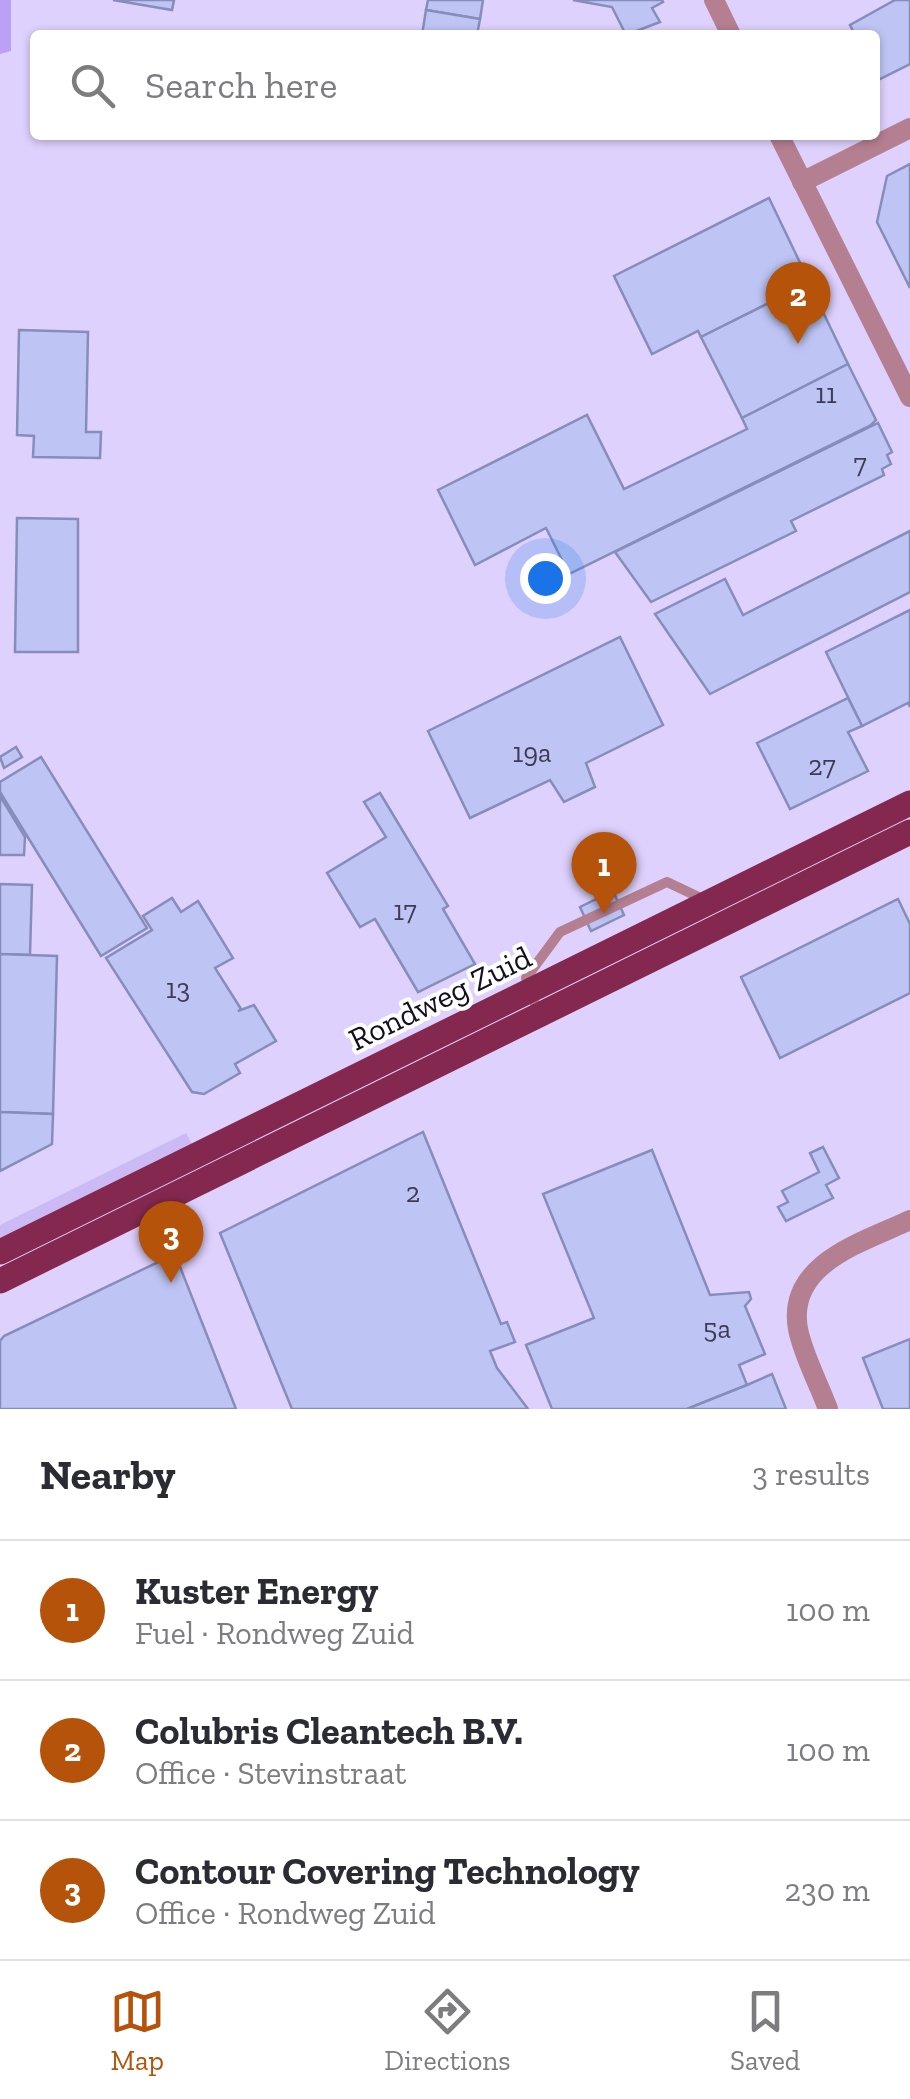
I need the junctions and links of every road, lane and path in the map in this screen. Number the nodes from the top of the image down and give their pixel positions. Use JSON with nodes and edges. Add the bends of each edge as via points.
{"nodes":[{"id":1,"x":714,"y":0,"type":"edge"},
{"id":2,"x":729,"y":30,"type":"edge"},
{"id":3,"x":910,"y":128,"type":"edge"},
{"id":4,"x":781,"y":140,"type":"edge"},
{"id":5,"x":802,"y":182,"type":"junction"},
{"id":6,"x":910,"y":397,"type":"edge"},
{"id":7,"x":910,"y":803,"type":"edge"},
{"id":8,"x":910,"y":832,"type":"edge"},
{"id":9,"x":709,"y":902,"type":"junction"},
{"id":10,"x":720,"y":926,"type":"junction"},
{"id":11,"x":527,"y":991,"type":"junction"},
{"id":12,"x":539,"y":1016,"type":"junction"},
{"id":13,"x":910,"y":1220,"type":"edge"},
{"id":14,"x":0,"y":1252,"type":"edge"},
{"id":15,"x":0,"y":1280,"type":"edge"},
{"id":16,"x":828,"y":1409,"type":"edge"}],
"edges":[{"from":1,"to":2,"type":"street"},
{"from":3,"to":5,"type":"street"},
{"from":4,"to":5,"type":"street"},
{"from":5,"to":6,"type":"street"},
{"from":7,"to":9,"type":"main road","name":"Rondweg Zuid"},
{"from":8,"to":10,"type":"main road","name":"Rondweg Zuid"},
{"from":9,"to":10,"type":"lane"},
{"from":9,"to":11,"type":"main road","name":"Rondweg Zuid"},
{"from":9,"to":11,"type":"lane","via":[[666,882],[560,932],[526,978]]},
{"from":10,"to":12,"type":"main road","name":"Rondweg Zuid"},
{"from":11,"to":12,"type":"lane"},
{"from":11,"to":14,"type":"main road","name":"Rondweg Zuid"},
{"from":12,"to":15,"type":"main road","name":"Rondweg Zuid"},
{"from":13,"to":16,"type":"street","via":[[820,1264],[798,1294],[798,1328]]}]}
